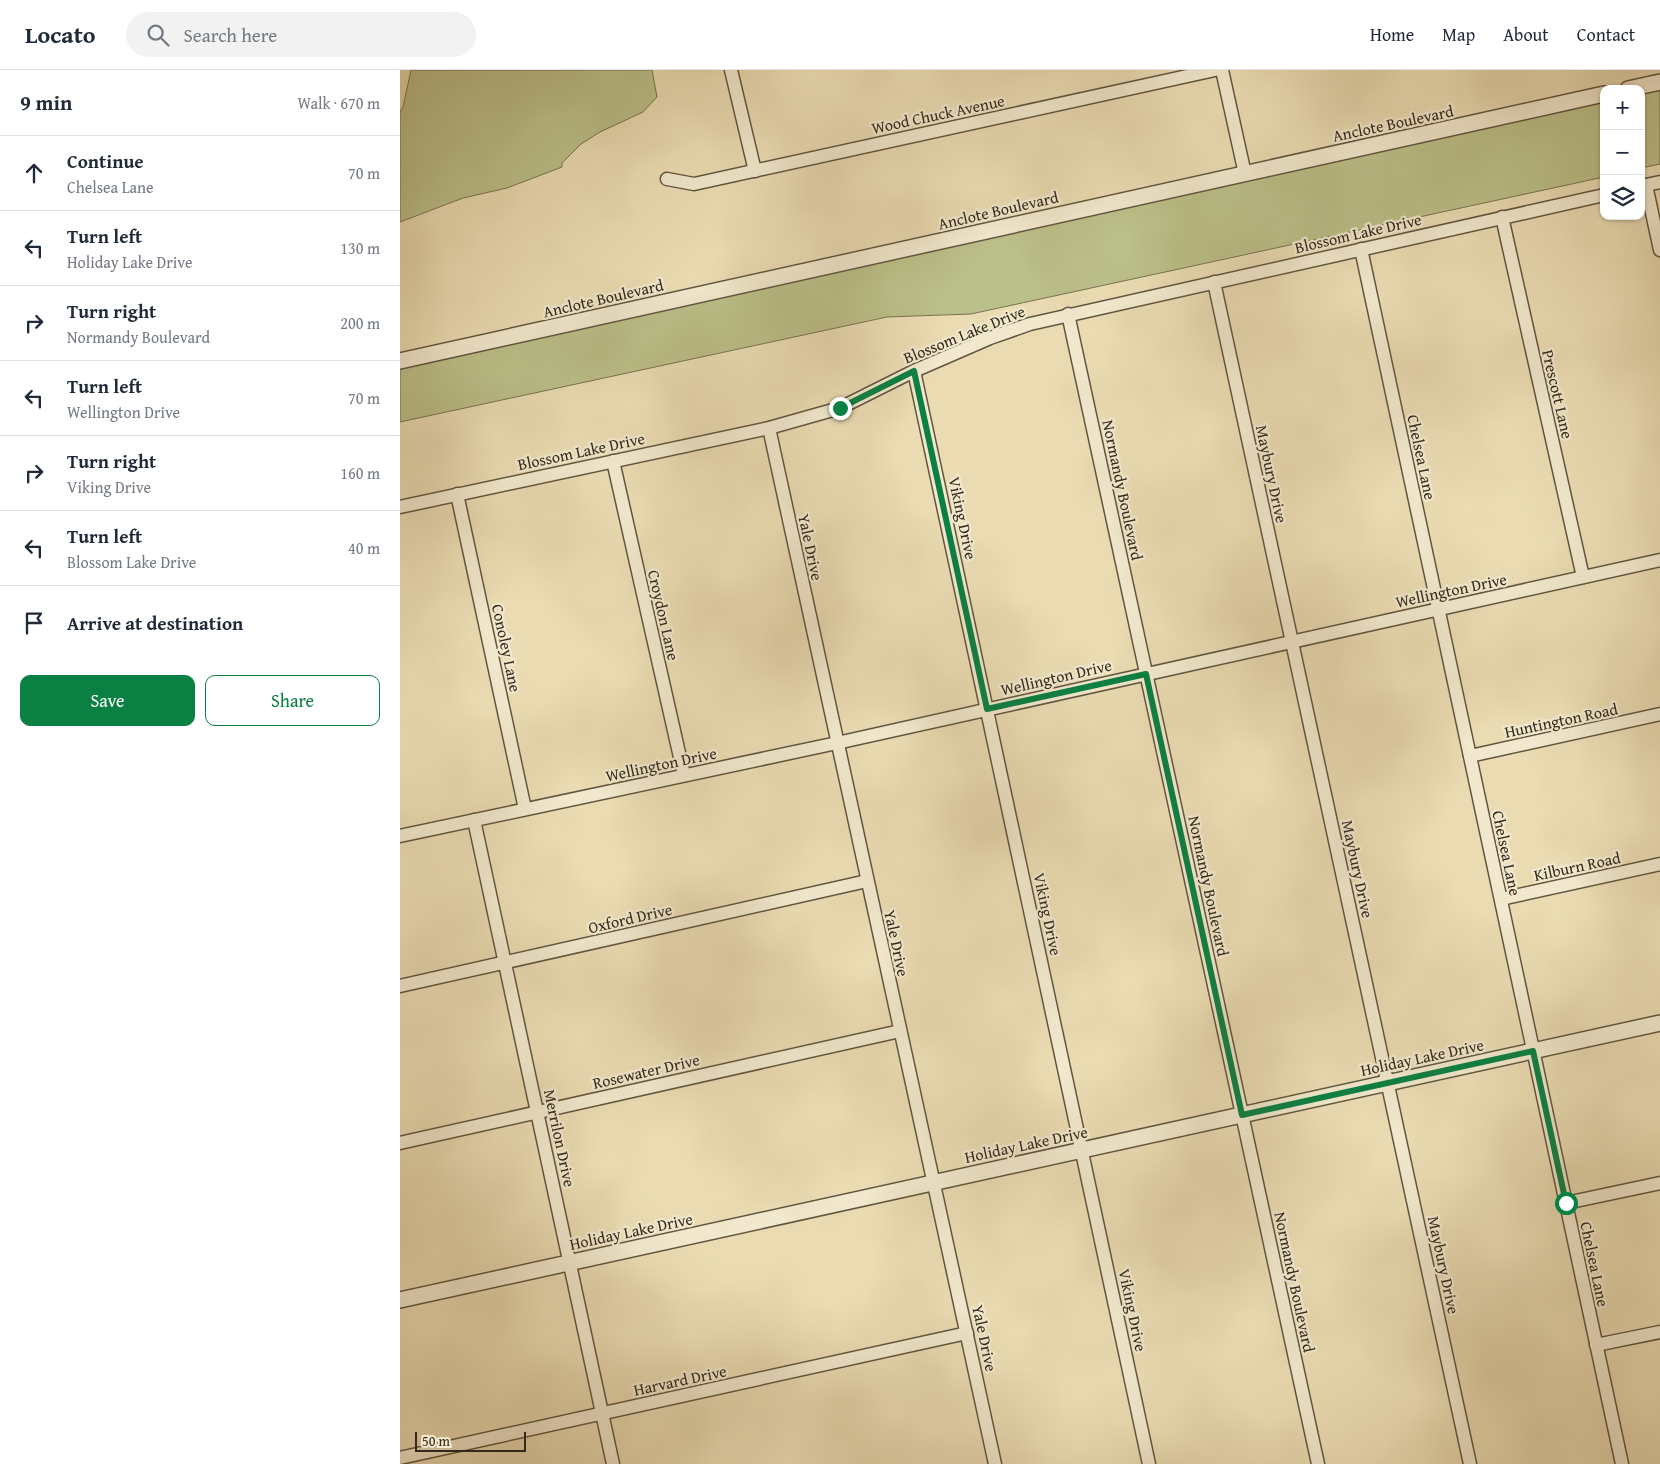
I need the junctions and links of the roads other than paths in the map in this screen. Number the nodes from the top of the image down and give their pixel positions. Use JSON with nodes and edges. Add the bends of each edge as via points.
{"nodes":[{"id":1,"x":731,"y":70,"type":"edge"},
{"id":2,"x":1215,"y":70,"type":"edge"},
{"id":3,"x":1222,"y":70,"type":"edge"},
{"id":4,"x":1660,"y":82,"type":"edge"},
{"id":5,"x":1645,"y":85,"type":"edge"},
{"id":6,"x":1600,"y":95,"type":"edge"},
{"id":7,"x":755,"y":171,"type":"junction"},
{"id":8,"x":1245,"y":174,"type":"junction"},
{"id":9,"x":667,"y":179,"type":"dead end"},
{"id":10,"x":1660,"y":182,"type":"edge"},
{"id":11,"x":1645,"y":186,"type":"edge"},
{"id":12,"x":1645,"y":190,"type":"edge"},
{"id":13,"x":1600,"y":196,"type":"edge"},
{"id":14,"x":1502,"y":218,"type":"junction"},
{"id":15,"x":1361,"y":249,"type":"junction"},
{"id":16,"x":1660,"y":250,"type":"edge"},
{"id":17,"x":1214,"y":282,"type":"junction"},
{"id":18,"x":1068,"y":314,"type":"junction"},
{"id":19,"x":400,"y":361,"type":"edge"},
{"id":20,"x":914,"y":371,"type":"junction"},
{"id":21,"x":769,"y":428,"type":"junction"},
{"id":22,"x":613,"y":461,"type":"junction"},
{"id":23,"x":457,"y":494,"type":"junction"},
{"id":24,"x":400,"y":507,"type":"edge"},
{"id":25,"x":1660,"y":560,"type":"edge"},
{"id":26,"x":1583,"y":577,"type":"junction"},
{"id":27,"x":1438,"y":609,"type":"junction"},
{"id":28,"x":1292,"y":641,"type":"junction"},
{"id":29,"x":1146,"y":674,"type":"junction"},
{"id":30,"x":987,"y":709,"type":"junction"},
{"id":31,"x":1660,"y":714,"type":"edge"},
{"id":32,"x":837,"y":743,"type":"junction"},
{"id":33,"x":1470,"y":756,"type":"junction"},
{"id":34,"x":684,"y":775,"type":"junction"},
{"id":35,"x":525,"y":809,"type":"junction"},
{"id":36,"x":474,"y":820,"type":"junction"},
{"id":37,"x":400,"y":836,"type":"edge"},
{"id":38,"x":1660,"y":864,"type":"edge"},
{"id":39,"x":867,"y":881,"type":"junction"},
{"id":40,"x":1501,"y":900,"type":"junction"},
{"id":41,"x":505,"y":962,"type":"junction"},
{"id":42,"x":400,"y":986,"type":"edge"},
{"id":43,"x":1660,"y":1023,"type":"edge"},
{"id":44,"x":900,"y":1031,"type":"junction"},
{"id":45,"x":1533,"y":1051,"type":"junction"},
{"id":46,"x":1387,"y":1083,"type":"junction"},
{"id":47,"x":538,"y":1113,"type":"junction"},
{"id":48,"x":1242,"y":1115,"type":"junction"},
{"id":49,"x":400,"y":1143,"type":"edge"},
{"id":50,"x":1082,"y":1150,"type":"junction"},
{"id":51,"x":933,"y":1183,"type":"junction"},
{"id":52,"x":1660,"y":1183,"type":"edge"},
{"id":53,"x":1566,"y":1203,"type":"junction"},
{"id":54,"x":570,"y":1263,"type":"junction"},
{"id":55,"x":400,"y":1300,"type":"edge"},
{"id":56,"x":1660,"y":1332,"type":"edge"},
{"id":57,"x":967,"y":1333,"type":"junction"},
{"id":58,"x":1596,"y":1345,"type":"junction"},
{"id":59,"x":603,"y":1414,"type":"junction"},
{"id":60,"x":400,"y":1458,"type":"edge"},
{"id":61,"x":614,"y":1464,"type":"edge"},
{"id":62,"x":996,"y":1464,"type":"edge"},
{"id":63,"x":1150,"y":1464,"type":"edge"},
{"id":64,"x":1318,"y":1464,"type":"edge"},
{"id":65,"x":1470,"y":1464,"type":"edge"},
{"id":66,"x":1622,"y":1464,"type":"edge"}],
"edges":[{"from":1,"to":7,"type":"street"},
{"from":2,"to":7,"type":"street","name":"Wood Chuck Avenue"},
{"from":3,"to":8,"type":"street"},
{"from":4,"to":5,"type":"street"},
{"from":6,"to":8,"type":"street","name":"Anclote Boulevard"},
{"from":7,"to":9,"type":"street","name":"Wood Chuck Avenue","via":[[694,184]]},
{"from":8,"to":19,"type":"street","name":"Anclote Boulevard"},
{"from":10,"to":11,"type":"street"},
{"from":12,"to":16,"type":"street"},
{"from":13,"to":14,"type":"street","name":"Blossom Lake Drive"},
{"from":14,"to":15,"type":"street","name":"Blossom Lake Drive"},
{"from":14,"to":26,"type":"street","name":"Prescott Lane"},
{"from":15,"to":17,"type":"street","name":"Blossom Lake Drive"},
{"from":15,"to":27,"type":"street","name":"Chelsea Lane"},
{"from":17,"to":18,"type":"street","name":"Blossom Lake Drive"},
{"from":17,"to":28,"type":"street","name":"Maybury Drive"},
{"from":18,"to":20,"type":"street","name":"Blossom Lake Drive","via":[[990,338]]},
{"from":18,"to":29,"type":"street","name":"Normandy Boulevard"},
{"from":20,"to":21,"type":"street","name":"Blossom Lake Drive","via":[[840,408]]},
{"from":20,"to":30,"type":"street","name":"Viking Drive"},
{"from":21,"to":22,"type":"street","name":"Blossom Lake Drive"},
{"from":21,"to":32,"type":"street","name":"Yale Drive"},
{"from":22,"to":23,"type":"street","name":"Blossom Lake Drive"},
{"from":22,"to":34,"type":"street","name":"Croydon Lane"},
{"from":23,"to":24,"type":"street","name":"Blossom Lake Drive"},
{"from":23,"to":35,"type":"street","name":"Conoley Lane"},
{"from":25,"to":26,"type":"street","name":"Wellington Drive"},
{"from":26,"to":27,"type":"street","name":"Wellington Drive"},
{"from":27,"to":28,"type":"street","name":"Wellington Drive"},
{"from":27,"to":33,"type":"street","name":"Chelsea Lane"},
{"from":28,"to":29,"type":"street","name":"Wellington Drive"},
{"from":28,"to":46,"type":"street","name":"Maybury Drive"},
{"from":29,"to":30,"type":"street","name":"Wellington Drive"},
{"from":29,"to":48,"type":"street","name":"Normandy Boulevard"},
{"from":30,"to":32,"type":"street","name":"Wellington Drive"},
{"from":30,"to":50,"type":"street","name":"Viking Drive"},
{"from":31,"to":33,"type":"street","name":"Huntington Road"},
{"from":32,"to":34,"type":"street","name":"Wellington Drive"},
{"from":32,"to":39,"type":"street","name":"Yale Drive"},
{"from":33,"to":40,"type":"street","name":"Chelsea Lane"},
{"from":34,"to":35,"type":"street","name":"Wellington Drive"},
{"from":35,"to":36,"type":"street","name":"Wellington Drive"},
{"from":36,"to":37,"type":"street","name":"Wellington Drive"},
{"from":36,"to":41,"type":"street","name":"Merrilon Drive"},
{"from":38,"to":40,"type":"street","name":"Kilburn Road"},
{"from":39,"to":41,"type":"street","name":"Oxford Drive"},
{"from":39,"to":44,"type":"street","name":"Yale Drive"},
{"from":40,"to":45,"type":"street","name":"Chelsea Lane"},
{"from":41,"to":42,"type":"street","name":"Oxford Drive"},
{"from":41,"to":47,"type":"street","name":"Merrilon Drive"},
{"from":43,"to":45,"type":"street","name":"Holiday Lake Drive"},
{"from":44,"to":47,"type":"street","name":"Rosewater Drive"},
{"from":44,"to":51,"type":"street","name":"Yale Drive"},
{"from":45,"to":46,"type":"street","name":"Holiday Lake Drive"},
{"from":45,"to":53,"type":"street","name":"Chelsea Lane"},
{"from":46,"to":48,"type":"street","name":"Holiday Lake Drive"},
{"from":46,"to":65,"type":"street","name":"Maybury Drive"},
{"from":47,"to":49,"type":"street","name":"Rosewater Drive"},
{"from":47,"to":54,"type":"street","name":"Merrilon Drive"},
{"from":48,"to":50,"type":"street","name":"Holiday Lake Drive"},
{"from":48,"to":64,"type":"street","name":"Normandy Boulevard"},
{"from":50,"to":51,"type":"street","name":"Holiday Lake Drive"},
{"from":50,"to":63,"type":"street","name":"Viking Drive"},
{"from":51,"to":54,"type":"street","name":"Holiday Lake Drive"},
{"from":51,"to":57,"type":"street","name":"Yale Drive"},
{"from":52,"to":53,"type":"street"},
{"from":53,"to":58,"type":"street","name":"Chelsea Lane"},
{"from":54,"to":55,"type":"street","name":"Holiday Lake Drive"},
{"from":54,"to":59,"type":"street","name":"Merrilon Drive"},
{"from":56,"to":58,"type":"street"},
{"from":57,"to":59,"type":"street","name":"Harvard Drive"},
{"from":57,"to":62,"type":"street","name":"Yale Drive"},
{"from":58,"to":66,"type":"street","name":"Chelsea Lane"},
{"from":59,"to":60,"type":"street","name":"Harvard Drive"},
{"from":59,"to":61,"type":"street","name":"Merrilon Drive"}]}
